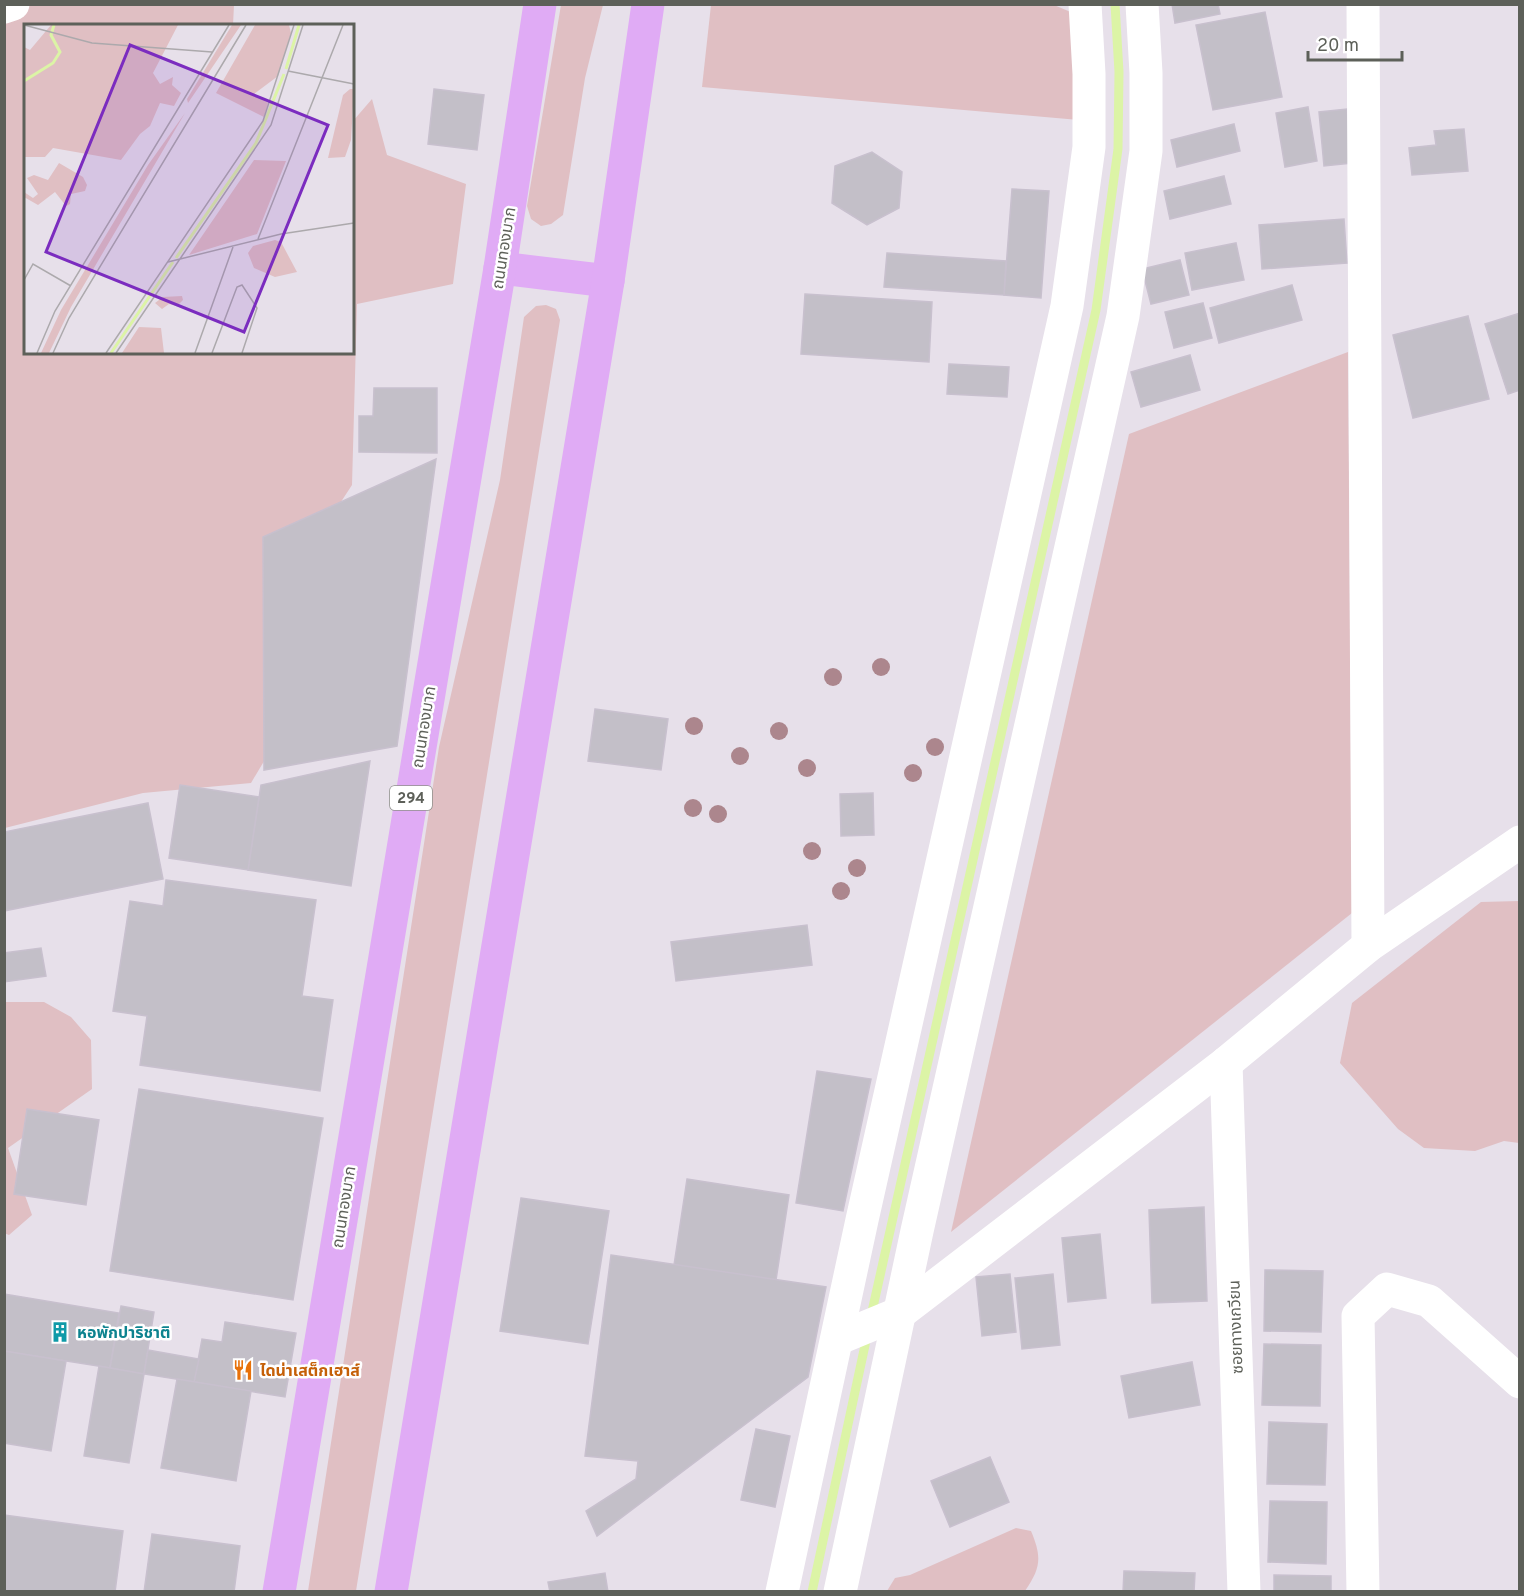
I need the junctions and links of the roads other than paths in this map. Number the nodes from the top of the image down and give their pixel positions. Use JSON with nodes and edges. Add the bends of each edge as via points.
{"nodes":[{"id":1,"x":13,"y":4,"type":"edge"},
{"id":2,"x":540,"y":4,"type":"edge"},
{"id":3,"x":648,"y":4,"type":"edge"},
{"id":4,"x":1085,"y":4,"type":"edge"},
{"id":5,"x":1142,"y":4,"type":"edge"},
{"id":6,"x":1363,"y":4,"type":"edge"},
{"id":7,"x":4,"y":7,"type":"edge"},
{"id":8,"x":500,"y":268,"type":"junction"},
{"id":9,"x":608,"y":281,"type":"junction"},
{"id":10,"x":1520,"y":842,"type":"edge"},
{"id":11,"x":1368,"y":946,"type":"junction"},
{"id":12,"x":1226,"y":1063,"type":"junction"},
{"id":13,"x":900,"y":1313,"type":"junction"},
{"id":14,"x":837,"y":1339,"type":"junction"},
{"id":15,"x":1520,"y":1382,"type":"edge"},
{"id":16,"x":279,"y":1592,"type":"edge"},
{"id":17,"x":391,"y":1592,"type":"edge"},
{"id":18,"x":782,"y":1592,"type":"edge"},
{"id":19,"x":840,"y":1592,"type":"edge"},
{"id":20,"x":1244,"y":1592,"type":"edge"},
{"id":21,"x":1363,"y":1592,"type":"edge"}],
"edges":[{"from":1,"to":7,"type":"street"},
{"from":2,"to":8,"type":"main road","name":"ถนนทองมาก","number":"294"},
{"from":3,"to":9,"type":"main road"},
{"from":4,"to":14,"type":"street","via":[[1089,147],[1067,306]]},
{"from":5,"to":13,"type":"street","via":[[1146,151],[1123,316]]},
{"from":6,"to":11,"type":"street"},
{"from":8,"to":9,"type":"main road"},
{"from":8,"to":16,"type":"main road","name":"ถนนทองมาก","number":"294"},
{"from":9,"to":17,"type":"main road"},
{"from":10,"to":11,"type":"street"},
{"from":11,"to":12,"type":"street"},
{"from":12,"to":13,"type":"street"},
{"from":12,"to":20,"type":"street","name":"ซอยทางเกวียน"},
{"from":13,"to":14,"type":"street"},
{"from":13,"to":19,"type":"street"},
{"from":14,"to":18,"type":"street"},
{"from":15,"to":21,"type":"street","via":[[1429,1301],[1387,1289],[1358,1316]]}]}
